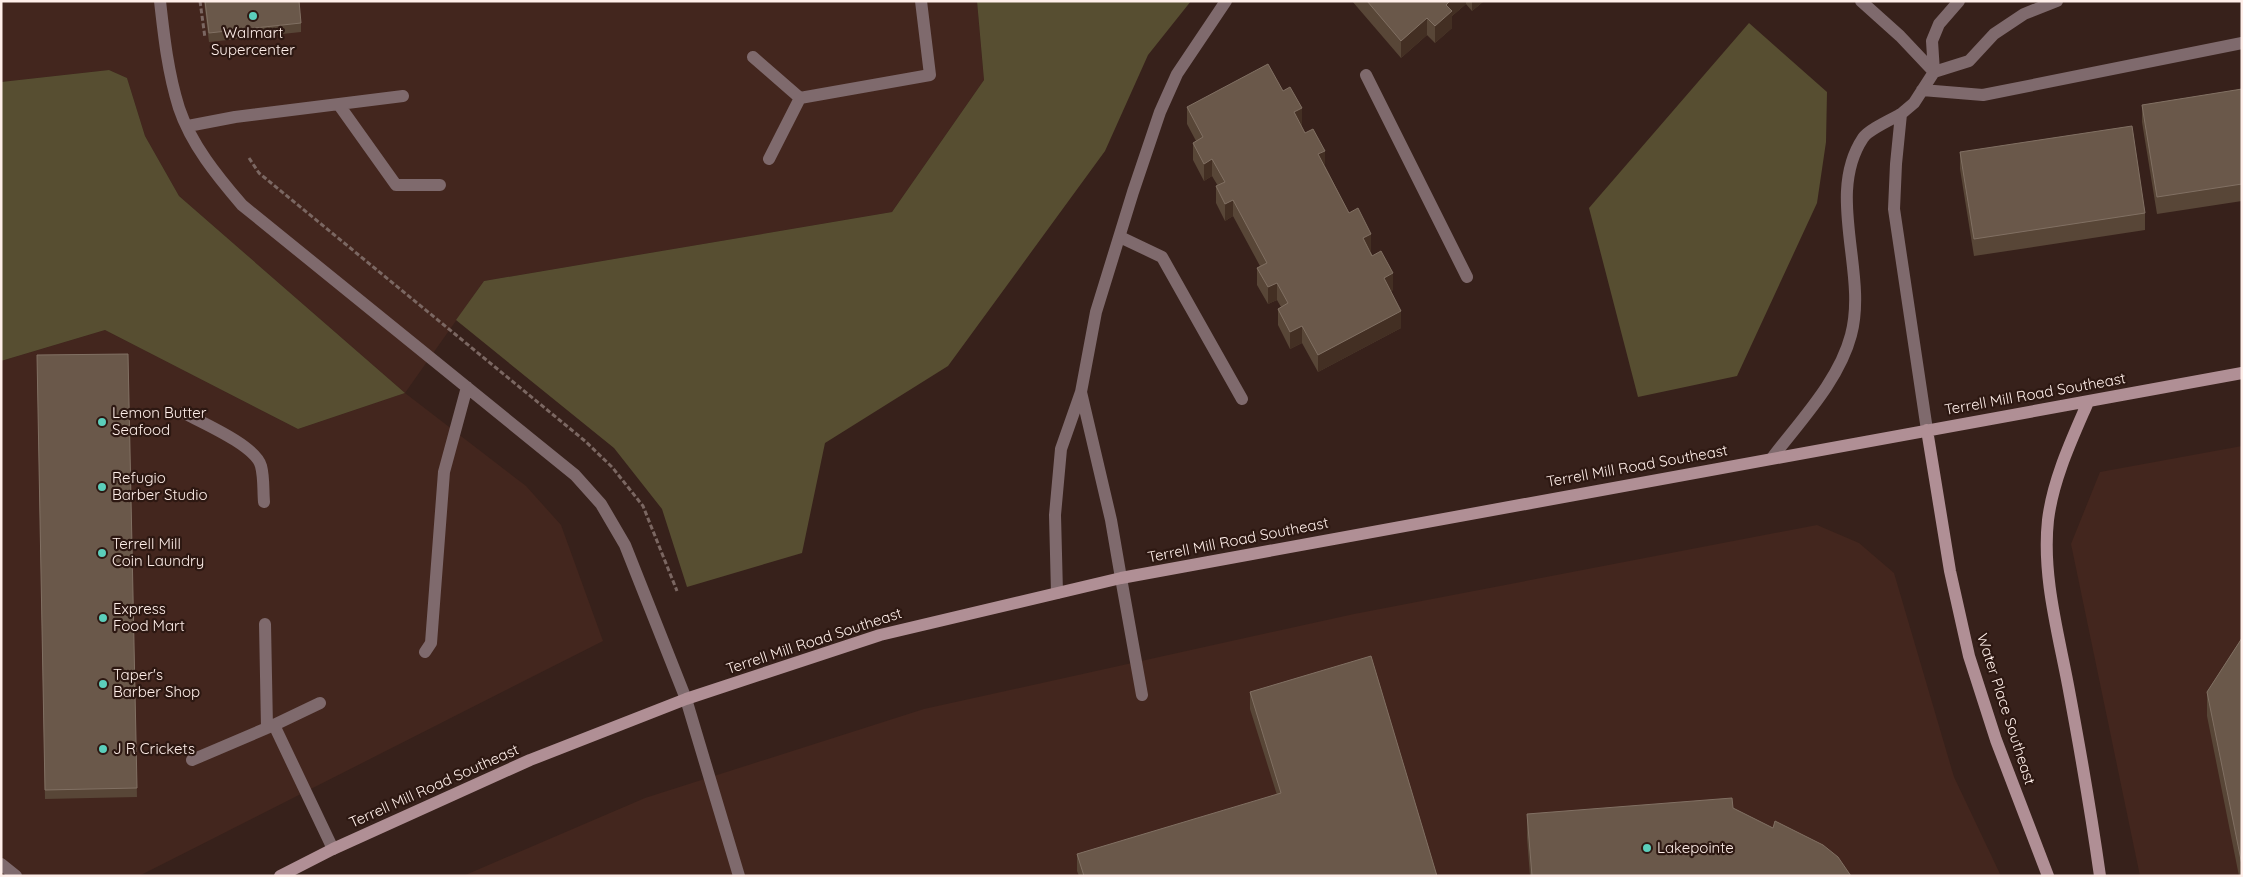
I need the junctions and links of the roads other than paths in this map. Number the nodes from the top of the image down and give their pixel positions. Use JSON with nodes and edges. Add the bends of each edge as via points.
{"nodes":[{"id":1,"x":160,"y":1,"type":"edge"},
{"id":2,"x":921,"y":1,"type":"edge"},
{"id":3,"x":1226,"y":1,"type":"edge"},
{"id":4,"x":1861,"y":1,"type":"edge"},
{"id":5,"x":1959,"y":1,"type":"edge"},
{"id":6,"x":2057,"y":1,"type":"edge"},
{"id":7,"x":2242,"y":43,"type":"edge"},
{"id":8,"x":753,"y":57,"type":"dead end"},
{"id":9,"x":1934,"y":72,"type":"junction"},
{"id":10,"x":1366,"y":75,"type":"dead end"},
{"id":11,"x":1922,"y":90,"type":"junction"},
{"id":12,"x":403,"y":96,"type":"dead end"},
{"id":13,"x":800,"y":98,"type":"junction"},
{"id":14,"x":339,"y":105,"type":"junction"},
{"id":15,"x":1901,"y":114,"type":"junction"},
{"id":16,"x":188,"y":126,"type":"junction"},
{"id":17,"x":769,"y":159,"type":"dead end"},
{"id":18,"x":440,"y":185,"type":"dead end"},
{"id":19,"x":1120,"y":237,"type":"junction"},
{"id":20,"x":1467,"y":277,"type":"dead end"},
{"id":21,"x":2242,"y":373,"type":"edge"},
{"id":22,"x":467,"y":387,"type":"junction"},
{"id":23,"x":1081,"y":392,"type":"junction"},
{"id":24,"x":1242,"y":399,"type":"dead end"},
{"id":25,"x":2088,"y":402,"type":"junction"},
{"id":26,"x":184,"y":413,"type":"dead end"},
{"id":27,"x":1927,"y":430,"type":"junction"},
{"id":28,"x":1772,"y":458,"type":"junction"},
{"id":29,"x":264,"y":502,"type":"dead end"},
{"id":30,"x":1121,"y":578,"type":"junction"},
{"id":31,"x":1057,"y":593,"type":"junction"},
{"id":32,"x":265,"y":624,"type":"dead end"},
{"id":33,"x":425,"y":652,"type":"dead end"},
{"id":34,"x":1142,"y":695,"type":"dead end"},
{"id":35,"x":686,"y":699,"type":"junction"},
{"id":36,"x":320,"y":703,"type":"dead end"},
{"id":37,"x":270,"y":726,"type":"junction"},
{"id":38,"x":192,"y":760,"type":"dead end"},
{"id":39,"x":333,"y":849,"type":"junction"},
{"id":40,"x":1,"y":864,"type":"edge"},
{"id":41,"x":299,"y":871,"type":"edge"},
{"id":42,"x":16,"y":876,"type":"edge"},
{"id":43,"x":280,"y":876,"type":"edge"},
{"id":44,"x":738,"y":876,"type":"edge"},
{"id":45,"x":2048,"y":876,"type":"edge"},
{"id":46,"x":2100,"y":876,"type":"edge"}],
"edges":[{"from":1,"to":16,"type":"street","via":[[168,63],[179,109]]},
{"from":2,"to":13,"type":"street","via":[[930,75]]},
{"from":3,"to":19,"type":"street","via":[[1177,74],[1167,96]]},
{"from":4,"to":9,"type":"street"},
{"from":5,"to":9,"type":"street","via":[[1939,24],[1932,41]]},
{"from":6,"to":9,"type":"street","via":[[2024,14],[1994,34],[1969,61]]},
{"from":7,"to":11,"type":"street","via":[[1982,95]]},
{"from":8,"to":13,"type":"street"},
{"from":9,"to":11,"type":"street"},
{"from":10,"to":20,"type":"street"},
{"from":11,"to":15,"type":"street","via":[[1914,103]]},
{"from":12,"to":14,"type":"street"},
{"from":13,"to":17,"type":"street"},
{"from":14,"to":16,"type":"street","via":[[234,117]]},
{"from":14,"to":18,"type":"street","via":[[396,186]]},
{"from":15,"to":27,"type":"street","via":[[1894,209]]},
{"from":15,"to":28,"type":"street","via":[[1864,136],[1848,172],[1855,316],[1845,354]]},
{"from":16,"to":22,"type":"street","via":[[216,174],[242,204]]},
{"from":19,"to":23,"type":"street","via":[[1096,312]]},
{"from":19,"to":24,"type":"street","via":[[1162,257]]},
{"from":21,"to":25,"type":"main road","name":"Terrell Mill Road Southeast"},
{"from":22,"to":33,"type":"street","via":[[444,472],[431,643]]},
{"from":22,"to":35,"type":"street","via":[[575,475],[601,504],[625,546]]},
{"from":23,"to":30,"type":"street"},
{"from":23,"to":31,"type":"street","via":[[1061,448],[1055,514]]},
{"from":25,"to":27,"type":"main road","name":"Terrell Mill Road Southeast"},
{"from":25,"to":46,"type":"main road","via":[[2054,493],[2048,519],[2047,547],[2054,610]]},
{"from":26,"to":29,"type":"street","via":[[256,456],[261,466]]},
{"from":27,"to":28,"type":"main road","name":"Terrell Mill Road Southeast"},
{"from":27,"to":45,"type":"main road","name":"Water Place Southeast","via":[[1950,571],[1969,656],[1996,740]]},
{"from":28,"to":30,"type":"main road","name":"Terrell Mill Road Southeast"},
{"from":30,"to":31,"type":"main road","name":"Terrell Mill Road Southeast"},
{"from":30,"to":34,"type":"street"},
{"from":31,"to":35,"type":"main road","name":"Terrell Mill Road Southeast","via":[[880,635]]},
{"from":32,"to":37,"type":"street"},
{"from":35,"to":39,"type":"main road","name":"Terrell Mill Road Southeast","via":[[530,760]]},
{"from":35,"to":44,"type":"street"},
{"from":36,"to":37,"type":"street"},
{"from":37,"to":38,"type":"street"},
{"from":37,"to":39,"type":"street"},
{"from":39,"to":41,"type":"main road","name":"Terrell Mill Road Southeast"},
{"from":40,"to":42,"type":"street"},
{"from":41,"to":43,"type":"main road","name":"Terrell Mill Road Southeast"}]}
